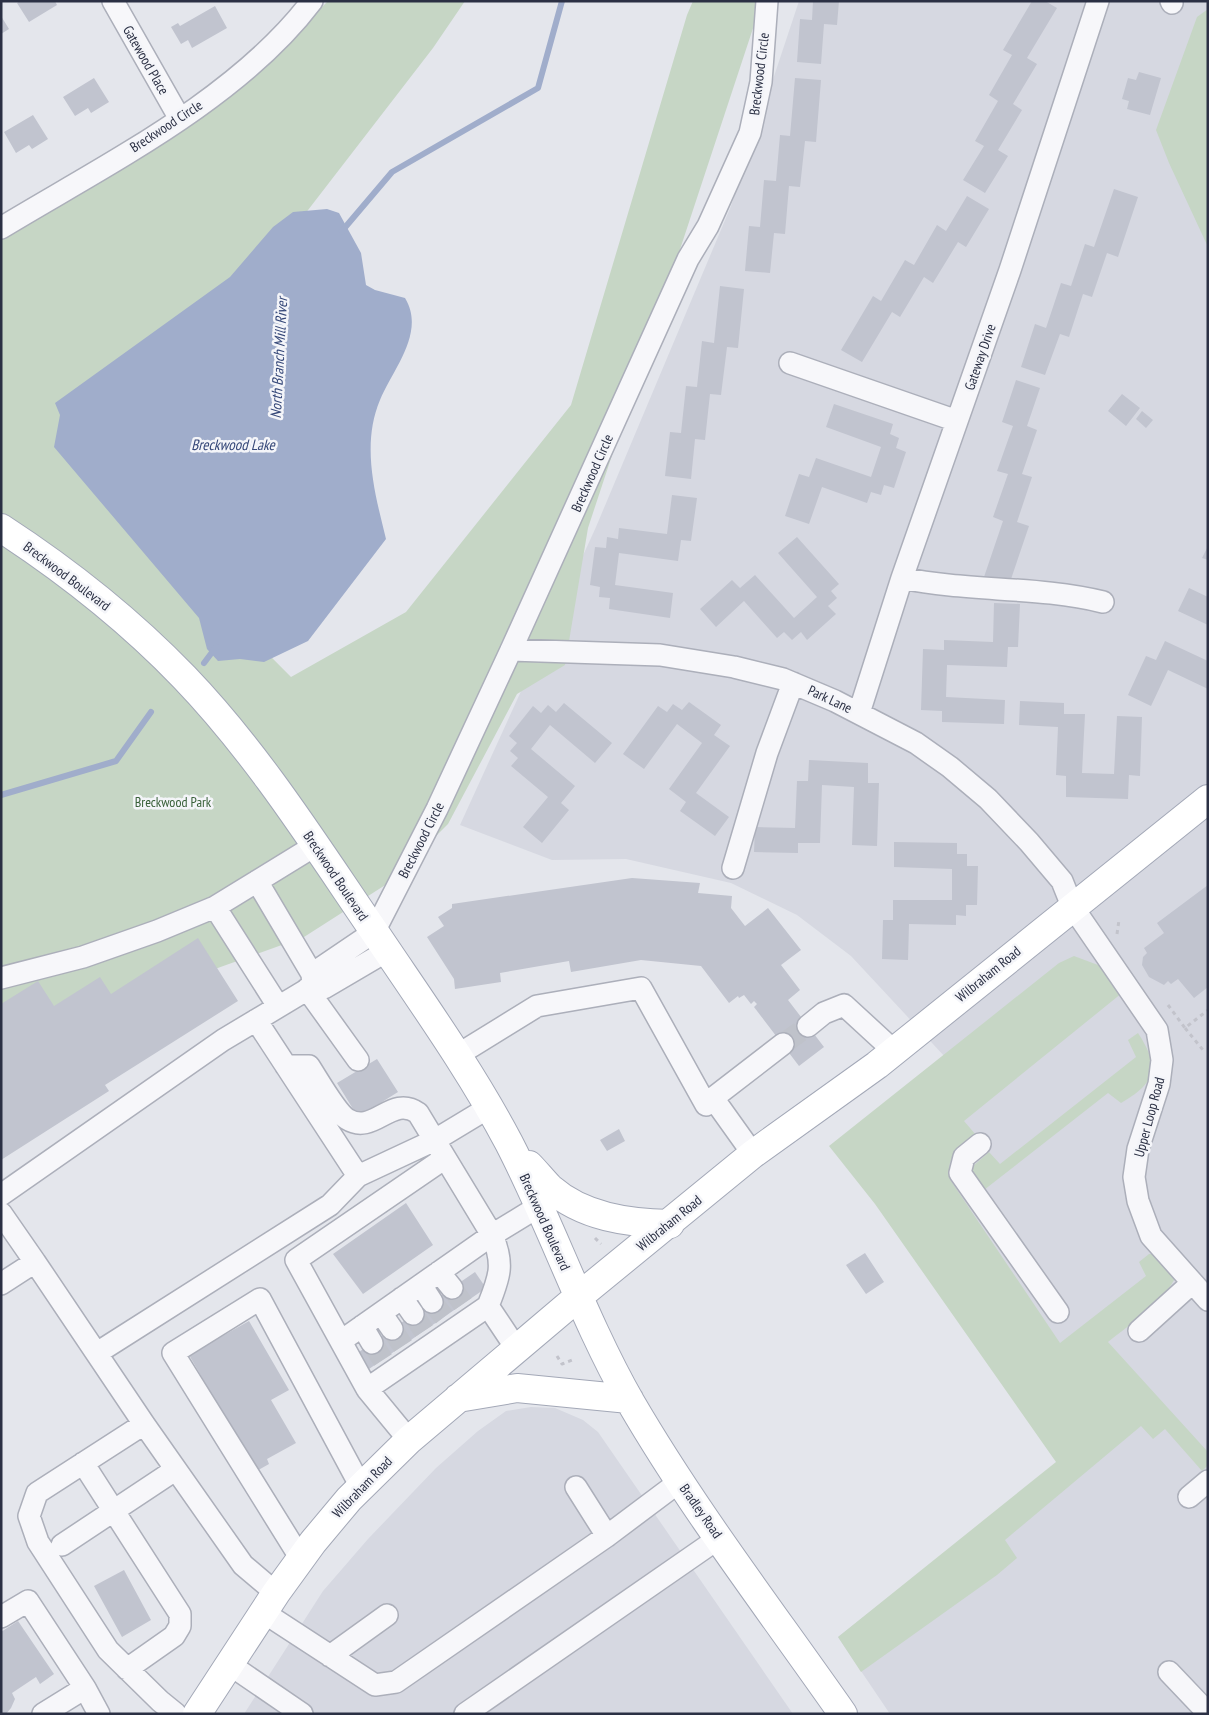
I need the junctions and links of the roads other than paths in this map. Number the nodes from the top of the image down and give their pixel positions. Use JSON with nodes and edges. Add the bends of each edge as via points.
{"nodes":[{"id":1,"x":113,"y":1,"type":"edge"},
{"id":2,"x":312,"y":1,"type":"edge"},
{"id":3,"x":767,"y":1,"type":"edge"},
{"id":4,"x":1098,"y":1,"type":"edge"},
{"id":5,"x":180,"y":119,"type":"junction"},
{"id":6,"x":1,"y":228,"type":"edge"},
{"id":7,"x":790,"y":363,"type":"dead end"},
{"id":8,"x":957,"y":422,"type":"junction"},
{"id":9,"x":1,"y":528,"type":"edge"},
{"id":10,"x":902,"y":578,"type":"junction"},
{"id":11,"x":1103,"y":602,"type":"dead end"},
{"id":12,"x":512,"y":650,"type":"junction"},
{"id":13,"x":793,"y":683,"type":"junction"},
{"id":14,"x":859,"y":712,"type":"junction"},
{"id":15,"x":1208,"y":799,"type":"edge"},
{"id":16,"x":316,"y":845,"type":"junction"},
{"id":17,"x":733,"y":868,"type":"dead end"},
{"id":18,"x":257,"y":880,"type":"junction"},
{"id":19,"x":1072,"y":906,"type":"junction"},
{"id":20,"x":215,"y":907,"type":"junction"},
{"id":21,"x":381,"y":942,"type":"junction"},
{"id":22,"x":1,"y":978,"type":"edge"},
{"id":23,"x":311,"y":983,"type":"junction"},
{"id":24,"x":278,"y":1006,"type":"junction"},
{"id":25,"x":256,"y":1020,"type":"junction"},
{"id":26,"x":808,"y":1026,"type":"tunnel mouth"},
{"id":27,"x":783,"y":1044,"type":"tunnel mouth"},
{"id":28,"x":894,"y":1051,"type":"junction"},
{"id":29,"x":456,"y":1056,"type":"junction"},
{"id":30,"x":358,"y":1060,"type":"dead end"},
{"id":31,"x":286,"y":1066,"type":"junction"},
{"id":32,"x":713,"y":1098,"type":"junction"},
{"id":33,"x":488,"y":1108,"type":"junction"},
{"id":34,"x":507,"y":1140,"type":"junction"},
{"id":35,"x":980,"y":1144,"type":"dead end"},
{"id":36,"x":440,"y":1149,"type":"junction"},
{"id":37,"x":753,"y":1154,"type":"junction"},
{"id":38,"x":358,"y":1176,"type":"junction"},
{"id":39,"x":1,"y":1196,"type":"edge"},
{"id":40,"x":541,"y":1206,"type":"junction"},
{"id":41,"x":1,"y":1213,"type":"edge"},
{"id":42,"x":670,"y":1224,"type":"junction"},
{"id":43,"x":492,"y":1235,"type":"junction"},
{"id":44,"x":35,"y":1262,"type":"junction"},
{"id":45,"x":1192,"y":1283,"type":"junction"},
{"id":46,"x":1,"y":1284,"type":"edge"},
{"id":47,"x":463,"y":1297,"type":"junction"},
{"id":48,"x":578,"y":1297,"type":"junction"},
{"id":49,"x":1208,"y":1300,"type":"edge"},
{"id":50,"x":437,"y":1309,"type":"junction"},
{"id":51,"x":1058,"y":1312,"type":"dead end"},
{"id":52,"x":418,"y":1322,"type":"junction"},
{"id":53,"x":1140,"y":1330,"type":"dead end"},
{"id":54,"x":397,"y":1336,"type":"junction"},
{"id":55,"x":341,"y":1341,"type":"junction"},
{"id":56,"x":516,"y":1348,"type":"junction"},
{"id":57,"x":377,"y":1350,"type":"junction"},
{"id":58,"x":97,"y":1353,"type":"junction"},
{"id":59,"x":367,"y":1388,"type":"junction"},
{"id":60,"x":458,"y":1398,"type":"junction"},
{"id":61,"x":629,"y":1399,"type":"junction"},
{"id":62,"x":144,"y":1424,"type":"junction"},
{"id":63,"x":409,"y":1440,"type":"junction"},
{"id":64,"x":83,"y":1463,"type":"junction"},
{"id":65,"x":175,"y":1470,"type":"junction"},
{"id":66,"x":1208,"y":1481,"type":"edge"},
{"id":67,"x":679,"y":1482,"type":"junction"},
{"id":68,"x":360,"y":1487,"type":"junction"},
{"id":69,"x":576,"y":1488,"type":"dead end"},
{"id":70,"x":1189,"y":1497,"type":"dead end"},
{"id":71,"x":114,"y":1510,"type":"junction"},
{"id":72,"x":607,"y":1536,"type":"junction"},
{"id":73,"x":719,"y":1538,"type":"junction"},
{"id":74,"x":62,"y":1545,"type":"dead end"},
{"id":75,"x":300,"y":1559,"type":"junction"},
{"id":76,"x":270,"y":1603,"type":"junction"},
{"id":77,"x":387,"y":1616,"type":"dead end"},
{"id":78,"x":1,"y":1617,"type":"edge"},
{"id":79,"x":330,"y":1656,"type":"junction"},
{"id":80,"x":229,"y":1664,"type":"junction"},
{"id":81,"x":127,"y":1669,"type":"junction"},
{"id":82,"x":1169,"y":1672,"type":"dead end"},
{"id":83,"x":85,"y":1688,"type":"junction"},
{"id":84,"x":1208,"y":1713,"type":"edge"},
{"id":85,"x":43,"y":1714,"type":"edge"},
{"id":86,"x":99,"y":1714,"type":"edge"},
{"id":87,"x":176,"y":1714,"type":"edge"},
{"id":88,"x":197,"y":1714,"type":"edge"},
{"id":89,"x":302,"y":1714,"type":"edge"},
{"id":90,"x":465,"y":1714,"type":"edge"},
{"id":91,"x":843,"y":1714,"type":"edge"}],
"edges":[{"from":1,"to":5,"type":"street","name":"Gatewood Place"},
{"from":2,"to":5,"type":"street","name":"Breckwood Circle","via":[[262,56]]},
{"from":3,"to":12,"type":"street","name":"Breckwood Circle","via":[[759,97],[746,144],[708,226],[688,259]]},
{"from":4,"to":8,"type":"street","name":"Gateway Drive"},
{"from":5,"to":6,"type":"street","name":"Breckwood Circle"},
{"from":7,"to":8,"type":"street"},
{"from":8,"to":10,"type":"street","name":"Gateway Drive"},
{"from":9,"to":16,"type":"main road","name":"Breckwood Boulevard","via":[[113,611],[185,679],[250,755]]},
{"from":10,"to":11,"type":"street","via":[[937,585],[1073,595]]},
{"from":10,"to":14,"type":"street","name":"Gateway Drive"},
{"from":12,"to":13,"type":"street","name":"Park Lane","via":[[668,656],[751,670]]},
{"from":12,"to":21,"type":"street","name":"Breckwood Circle","via":[[437,809]]},
{"from":13,"to":14,"type":"street","name":"Park Lane"},
{"from":13,"to":17,"type":"street","via":[[767,753]]},
{"from":14,"to":19,"type":"street","name":"Park Lane","via":[[916,743],[988,799],[1062,881]]},
{"from":15,"to":19,"type":"main road","name":"Wilbraham Road"},
{"from":16,"to":18,"type":"street"},
{"from":16,"to":21,"type":"main road","name":"Breckwood Boulevard"},
{"from":18,"to":20,"type":"street"},
{"from":18,"to":23,"type":"street"},
{"from":19,"to":28,"type":"main road","name":"Wilbraham Road"},
{"from":19,"to":45,"type":"street","name":"Upper Loop Road","via":[[1157,1030],[1162,1060],[1159,1084],[1138,1149],[1134,1177],[1138,1201],[1151,1236]]},
{"from":20,"to":22,"type":"street","via":[[83,957]]},
{"from":20,"to":24,"type":"street"},
{"from":21,"to":23,"type":"street","via":[[324,988]]},
{"from":21,"to":29,"type":"main road","name":"Breckwood Boulevard"},
{"from":23,"to":24,"type":"street"},
{"from":23,"to":30,"type":"street"},
{"from":24,"to":25,"type":"street"},
{"from":25,"to":31,"type":"street"},
{"from":25,"to":39,"type":"street"},
{"from":26,"to":28,"type":"street","via":[[824,1013],[844,1005]]},
{"from":27,"to":32,"type":"street"},
{"from":28,"to":37,"type":"main road","name":"Wilbraham Road"},
{"from":29,"to":32,"type":"street","via":[[537,1006],[642,988],[706,1105]]},
{"from":29,"to":33,"type":"main road","name":"Breckwood Boulevard"},
{"from":31,"to":36,"type":"street","via":[[309,1066],[346,1119],[358,1124],[373,1121],[400,1107],[411,1108],[418,1113]]},
{"from":31,"to":38,"type":"street"},
{"from":32,"to":37,"type":"street"},
{"from":33,"to":34,"type":"main road","name":"Breckwood Boulevard"},
{"from":33,"to":36,"type":"street"},
{"from":34,"to":40,"type":"main road","name":"Breckwood Boulevard"},
{"from":34,"to":42,"type":"main road","via":[[550,1188],[583,1209],[627,1221]]},
{"from":35,"to":51,"type":"street","via":[[964,1157],[960,1173]]},
{"from":36,"to":38,"type":"street"},
{"from":36,"to":43,"type":"street"},
{"from":36,"to":55,"type":"street","via":[[296,1260]]},
{"from":37,"to":42,"type":"main road","name":"Wilbraham Road"},
{"from":38,"to":58,"type":"street","via":[[330,1205]]},
{"from":40,"to":43,"type":"street"},
{"from":40,"to":48,"type":"main road","name":"Breckwood Boulevard"},
{"from":41,"to":44,"type":"street"},
{"from":42,"to":48,"type":"main road","name":"Wilbraham Road"},
{"from":43,"to":47,"type":"street"},
{"from":43,"to":47,"type":"street","via":[[498,1248],[500,1276]]},
{"from":44,"to":46,"type":"street"},
{"from":44,"to":58,"type":"street"},
{"from":45,"to":49,"type":"street","name":"Upper Loop Road"},
{"from":45,"to":53,"type":"street"},
{"from":47,"to":50,"type":"street"},
{"from":47,"to":50,"type":"street"},
{"from":47,"to":56,"type":"street"},
{"from":48,"to":56,"type":"main road","name":"Wilbraham Road"},
{"from":48,"to":61,"type":"main road","name":"Bradley Road"},
{"from":50,"to":52,"type":"street"},
{"from":50,"to":52,"type":"street"},
{"from":52,"to":54,"type":"street"},
{"from":52,"to":54,"type":"street"},
{"from":54,"to":57,"type":"street"},
{"from":54,"to":57,"type":"street"},
{"from":55,"to":57,"type":"street"},
{"from":55,"to":59,"type":"street"},
{"from":56,"to":60,"type":"main road","name":"Wilbraham Road"},
{"from":57,"to":59,"type":"street"},
{"from":58,"to":62,"type":"street"},
{"from":59,"to":63,"type":"street"},
{"from":60,"to":61,"type":"main road","via":[[517,1388]]},
{"from":60,"to":63,"type":"main road","name":"Wilbraham Road"},
{"from":61,"to":67,"type":"main road","name":"Bradley Road"},
{"from":62,"to":64,"type":"street"},
{"from":62,"to":65,"type":"street"},
{"from":63,"to":68,"type":"main road","name":"Wilbraham Road"},
{"from":64,"to":71,"type":"street"},
{"from":64,"to":81,"type":"street","via":[[37,1493],[30,1516],[38,1542],[108,1650]]},
{"from":65,"to":71,"type":"street"},
{"from":65,"to":76,"type":"street"},
{"from":66,"to":70,"type":"street"},
{"from":67,"to":72,"type":"street"},
{"from":67,"to":73,"type":"main road","name":"Bradley Road"},
{"from":68,"to":75,"type":"main road","name":"Wilbraham Road"},
{"from":68,"to":75,"type":"street","via":[[260,1299],[173,1353]]},
{"from":69,"to":72,"type":"street"},
{"from":71,"to":74,"type":"street"},
{"from":71,"to":81,"type":"street","via":[[180,1614],[180,1626],[174,1636]]},
{"from":72,"to":79,"type":"street","via":[[396,1682],[375,1685]]},
{"from":73,"to":90,"type":"street"},
{"from":73,"to":91,"type":"main road","name":"Bradley Road"},
{"from":75,"to":76,"type":"main road","name":"Wilbraham Road"},
{"from":76,"to":79,"type":"street"},
{"from":76,"to":80,"type":"main road","name":"Wilbraham Road"},
{"from":77,"to":79,"type":"street"},
{"from":78,"to":83,"type":"street","via":[[28,1601]]},
{"from":80,"to":88,"type":"main road","name":"Wilbraham Road"},
{"from":80,"to":89,"type":"street"},
{"from":81,"to":87,"type":"street"},
{"from":82,"to":84,"type":"street"},
{"from":83,"to":85,"type":"street"},
{"from":83,"to":86,"type":"street"}]}
